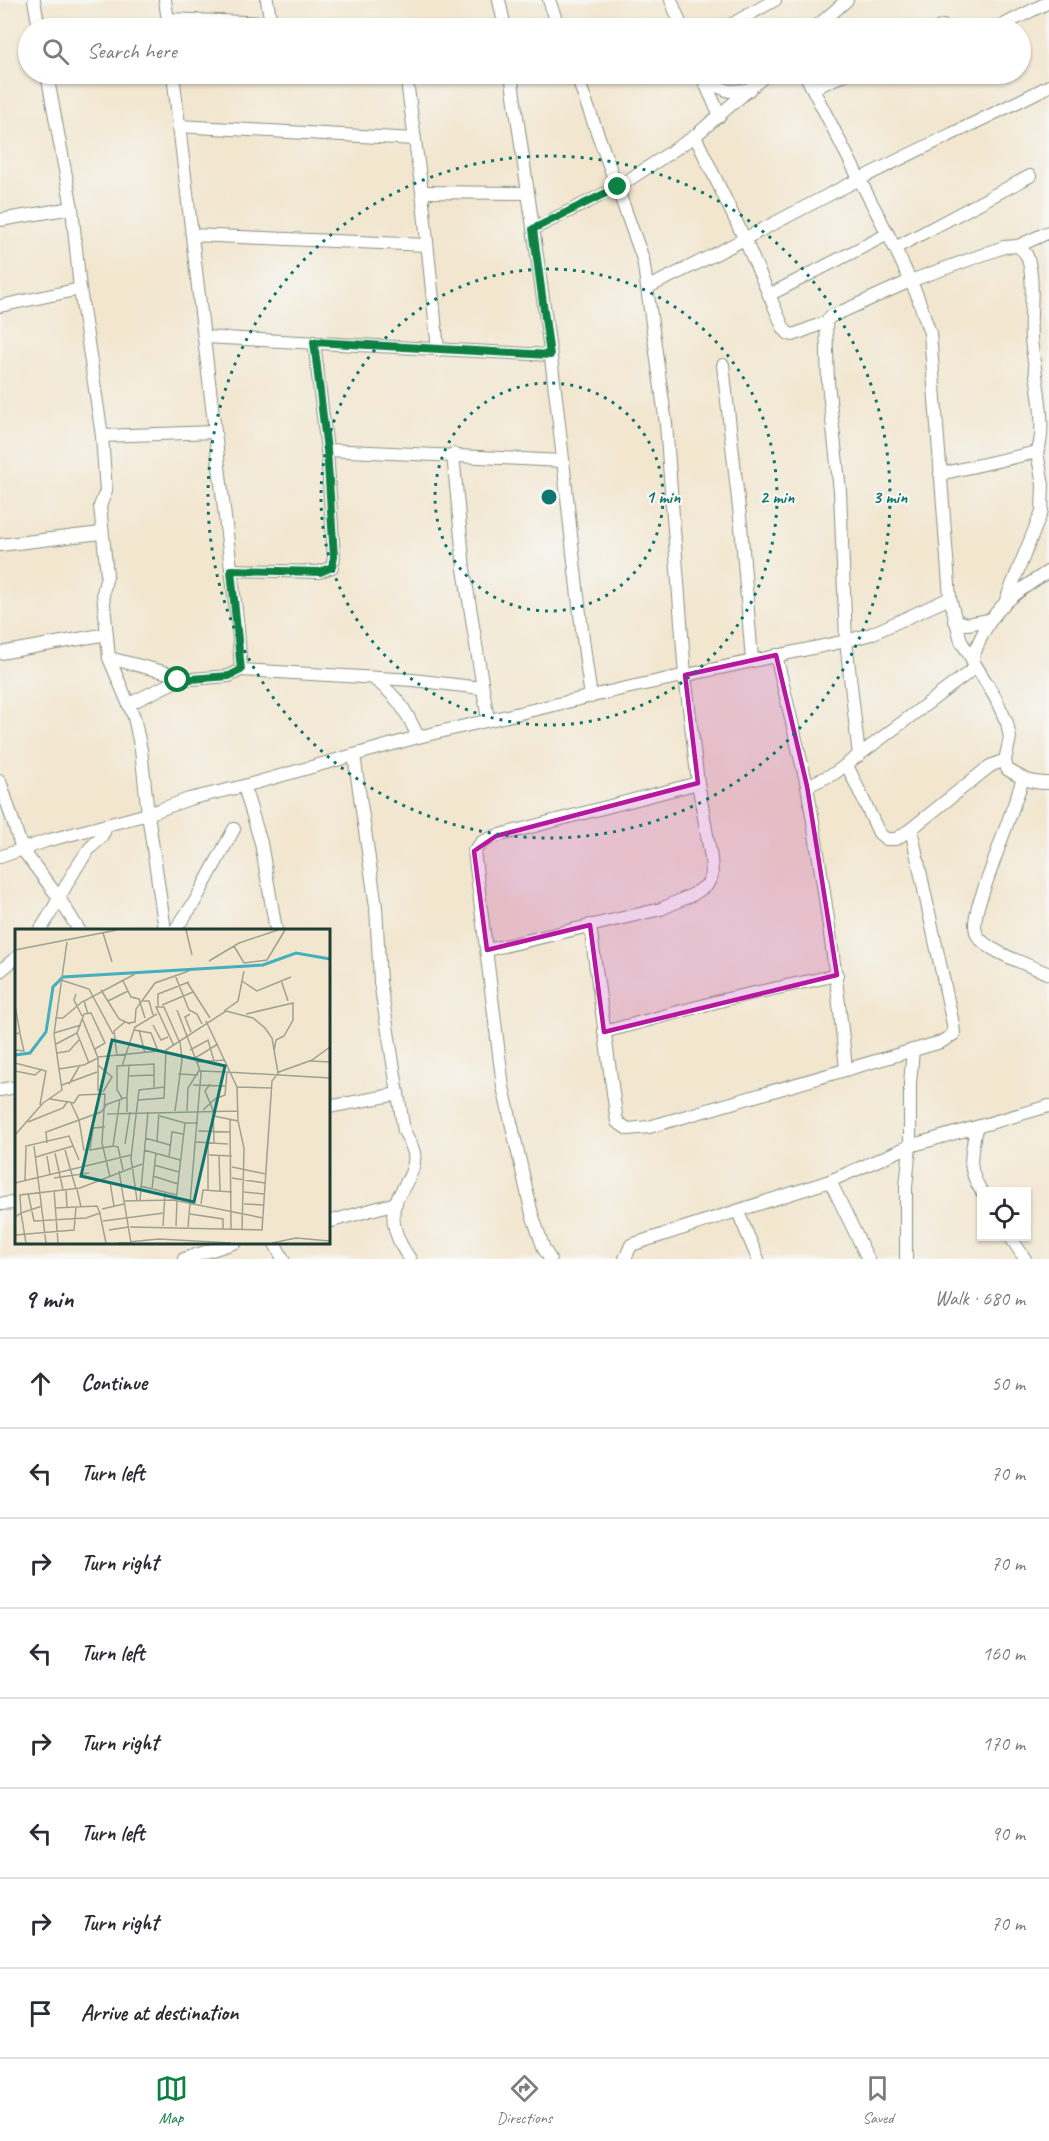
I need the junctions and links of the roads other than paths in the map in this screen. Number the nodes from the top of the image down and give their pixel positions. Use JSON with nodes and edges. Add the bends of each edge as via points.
{"nodes":[{"id":1,"x":34,"y":0,"type":"edge"},
{"id":2,"x":165,"y":0,"type":"edge"},
{"id":3,"x":267,"y":0,"type":"edge"},
{"id":4,"x":499,"y":0,"type":"edge"},
{"id":5,"x":549,"y":0,"type":"edge"},
{"id":6,"x":671,"y":0,"type":"edge"},
{"id":7,"x":775,"y":0,"type":"edge"},
{"id":8,"x":847,"y":0,"type":"edge"},
{"id":9,"x":1049,"y":2,"type":"edge"},
{"id":10,"x":37,"y":18,"type":"edge"},
{"id":11,"x":167,"y":18,"type":"edge"},
{"id":12,"x":270,"y":18,"type":"edge"},
{"id":13,"x":503,"y":18,"type":"edge"},
{"id":14,"x":555,"y":18,"type":"edge"},
{"id":15,"x":678,"y":18,"type":"edge"},
{"id":16,"x":743,"y":18,"type":"edge"},
{"id":17,"x":826,"y":18,"type":"edge"},
{"id":18,"x":1017,"y":18,"type":"edge"},
{"id":19,"x":49,"y":84,"type":"edge"},
{"id":20,"x":174,"y":84,"type":"edge"},
{"id":21,"x":407,"y":84,"type":"edge"},
{"id":22,"x":512,"y":84,"type":"edge"},
{"id":23,"x":580,"y":84,"type":"edge"},
{"id":24,"x":706,"y":84,"type":"edge"},
{"id":25,"x":716,"y":84,"type":"edge"},
{"id":26,"x":755,"y":84,"type":"edge"},
{"id":27,"x":811,"y":84,"type":"edge"},
{"id":28,"x":823,"y":84,"type":"edge"},
{"id":29,"x":1049,"y":86,"type":"edge"},
{"id":30,"x":814,"y":88,"type":"junction"},
{"id":31,"x":749,"y":90,"type":"junction"},
{"id":32,"x":720,"y":116,"type":"junction"},
{"id":33,"x":178,"y":126,"type":"junction"},
{"id":34,"x":695,"y":136,"type":"junction"},
{"id":35,"x":415,"y":139,"type":"junction"},
{"id":36,"x":1030,"y":176,"type":"dead end"},
{"id":37,"x":860,"y":179,"type":"junction"},
{"id":38,"x":618,"y":187,"type":"junction"},
{"id":39,"x":422,"y":192,"type":"junction"},
{"id":40,"x":528,"y":193,"type":"junction"},
{"id":41,"x":72,"y":208,"type":"junction"},
{"id":42,"x":0,"y":220,"type":"edge"},
{"id":43,"x":533,"y":229,"type":"junction"},
{"id":44,"x":1049,"y":232,"type":"edge"},
{"id":45,"x":192,"y":234,"type":"junction"},
{"id":46,"x":888,"y":234,"type":"junction"},
{"id":47,"x":745,"y":240,"type":"junction"},
{"id":48,"x":428,"y":245,"type":"junction"},
{"id":49,"x":1018,"y":246,"type":"junction"},
{"id":50,"x":895,"y":248,"type":"junction"},
{"id":51,"x":910,"y":281,"type":"junction"},
{"id":52,"x":648,"y":287,"type":"junction"},
{"id":53,"x":80,"y":289,"type":"junction"},
{"id":54,"x":769,"y":295,"type":"junction"},
{"id":55,"x":0,"y":306,"type":"edge"},
{"id":56,"x":826,"y":322,"type":"junction"},
{"id":57,"x":204,"y":337,"type":"junction"},
{"id":58,"x":314,"y":342,"type":"junction"},
{"id":59,"x":438,"y":350,"type":"junction"},
{"id":60,"x":550,"y":355,"type":"junction"},
{"id":61,"x":723,"y":365,"type":"dead end"},
{"id":62,"x":215,"y":432,"type":"junction"},
{"id":63,"x":102,"y":436,"type":"junction"},
{"id":64,"x":327,"y":450,"type":"junction"},
{"id":65,"x":1038,"y":452,"type":"junction"},
{"id":66,"x":453,"y":454,"type":"junction"},
{"id":67,"x":563,"y":461,"type":"junction"},
{"id":68,"x":940,"y":474,"type":"junction"},
{"id":69,"x":101,"y":533,"type":"junction"},
{"id":70,"x":0,"y":545,"type":"edge"},
{"id":71,"x":231,"y":570,"type":"junction"},
{"id":72,"x":1049,"y":571,"type":"edge"},
{"id":73,"x":950,"y":598,"type":"junction"},
{"id":74,"x":1006,"y":600,"type":"junction"},
{"id":75,"x":989,"y":620,"type":"junction"},
{"id":76,"x":954,"y":621,"type":"junction"},
{"id":77,"x":107,"y":634,"type":"junction"},
{"id":78,"x":846,"y":640,"type":"junction"},
{"id":79,"x":0,"y":653,"type":"edge"},
{"id":80,"x":776,"y":655,"type":"junction"},
{"id":81,"x":109,"y":658,"type":"junction"},
{"id":82,"x":752,"y":660,"type":"junction"},
{"id":83,"x":974,"y":664,"type":"junction"},
{"id":84,"x":241,"y":670,"type":"junction"},
{"id":85,"x":685,"y":675,"type":"junction"},
{"id":86,"x":374,"y":679,"type":"junction"},
{"id":87,"x":178,"y":680,"type":"junction"},
{"id":88,"x":481,"y":688,"type":"junction"},
{"id":89,"x":591,"y":697,"type":"junction"},
{"id":90,"x":129,"y":704,"type":"junction"},
{"id":91,"x":488,"y":720,"type":"junction"},
{"id":92,"x":418,"y":737,"type":"junction"},
{"id":93,"x":354,"y":755,"type":"junction"},
{"id":94,"x":859,"y":756,"type":"junction"},
{"id":95,"x":847,"y":765,"type":"junction"},
{"id":96,"x":1006,"y":765,"type":"junction"},
{"id":97,"x":1023,"y":779,"type":"junction"},
{"id":98,"x":698,"y":783,"type":"junction"},
{"id":99,"x":1049,"y":783,"type":"edge"},
{"id":100,"x":244,"y":786,"type":"junction"},
{"id":101,"x":807,"y":786,"type":"junction"},
{"id":102,"x":1,"y":787,"type":"edge"},
{"id":103,"x":148,"y":814,"type":"junction"},
{"id":104,"x":106,"y":825,"type":"junction"},
{"id":105,"x":234,"y":829,"type":"dead end"},
{"id":106,"x":911,"y":829,"type":"junction"},
{"id":107,"x":22,"y":849,"type":"junction"},
{"id":108,"x":0,"y":857,"type":"edge"},
{"id":109,"x":59,"y":898,"type":"junction"},
{"id":110,"x":590,"y":925,"type":"junction"},
{"id":111,"x":41,"y":929,"type":"edge"},
{"id":112,"x":79,"y":929,"type":"edge"},
{"id":113,"x":165,"y":929,"type":"edge"},
{"id":114,"x":176,"y":929,"type":"edge"},
{"id":115,"x":276,"y":929,"type":"edge"},
{"id":116,"x":488,"y":950,"type":"junction"},
{"id":117,"x":15,"y":959,"type":"edge"},
{"id":118,"x":0,"y":971,"type":"edge"},
{"id":119,"x":1049,"y":974,"type":"edge"},
{"id":120,"x":837,"y":975,"type":"junction"},
{"id":121,"x":604,"y":1032,"type":"junction"},
{"id":122,"x":913,"y":1050,"type":"junction"},
{"id":123,"x":846,"y":1069,"type":"junction"},
{"id":124,"x":15,"y":1087,"type":"edge"},
{"id":125,"x":0,"y":1090,"type":"edge"},
{"id":126,"x":398,"y":1094,"type":"junction"},
{"id":127,"x":1049,"y":1106,"type":"edge"},
{"id":128,"x":330,"y":1107,"type":"edge"},
{"id":129,"x":976,"y":1128,"type":"junction"},
{"id":130,"x":910,"y":1146,"type":"junction"},
{"id":131,"x":830,"y":1181,"type":"junction"},
{"id":132,"x":978,"y":1187,"type":"edge"},
{"id":133,"x":15,"y":1203,"type":"edge"},
{"id":134,"x":396,"y":1203,"type":"junction"},
{"id":135,"x":0,"y":1204,"type":"edge"},
{"id":136,"x":738,"y":1212,"type":"junction"},
{"id":137,"x":330,"y":1221,"type":"edge"},
{"id":138,"x":1013,"y":1241,"type":"edge"},
{"id":139,"x":230,"y":1244,"type":"edge"},
{"id":140,"x":275,"y":1244,"type":"edge"},
{"id":141,"x":184,"y":1259,"type":"edge"},
{"id":142,"x":283,"y":1259,"type":"edge"},
{"id":143,"x":410,"y":1259,"type":"edge"},
{"id":144,"x":549,"y":1259,"type":"edge"},
{"id":145,"x":626,"y":1259,"type":"edge"},
{"id":146,"x":758,"y":1259,"type":"edge"},
{"id":147,"x":868,"y":1259,"type":"edge"},
{"id":148,"x":906,"y":1259,"type":"edge"},
{"id":149,"x":1025,"y":1259,"type":"edge"}],
"edges":[{"from":1,"to":10,"type":"street"},
{"from":2,"to":11,"type":"street"},
{"from":3,"to":12,"type":"street"},
{"from":4,"to":13,"type":"street"},
{"from":5,"to":14,"type":"street"},
{"from":6,"to":15,"type":"street"},
{"from":7,"to":16,"type":"street"},
{"from":8,"to":17,"type":"street"},
{"from":9,"to":18,"type":"street"},
{"from":19,"to":41,"type":"street"},
{"from":20,"to":33,"type":"street"},
{"from":21,"to":35,"type":"street"},
{"from":22,"to":40,"type":"street"},
{"from":23,"to":38,"type":"street"},
{"from":24,"to":32,"type":"street"},
{"from":25,"to":31,"type":"street","via":[[729,91]]},
{"from":26,"to":31,"type":"street"},
{"from":27,"to":30,"type":"street"},
{"from":28,"to":30,"type":"street"},
{"from":29,"to":37,"type":"street"},
{"from":30,"to":37,"type":"street"},
{"from":31,"to":32,"type":"street"},
{"from":32,"to":34,"type":"street"},
{"from":33,"to":35,"type":"street"},
{"from":33,"to":45,"type":"street"},
{"from":34,"to":38,"type":"street"},
{"from":34,"to":47,"type":"street"},
{"from":35,"to":39,"type":"street"},
{"from":36,"to":50,"type":"street"},
{"from":37,"to":46,"type":"street"},
{"from":37,"to":47,"type":"street"},
{"from":38,"to":43,"type":"street"},
{"from":38,"to":52,"type":"street","via":[[644,259]]},
{"from":39,"to":40,"type":"street"},
{"from":39,"to":48,"type":"street"},
{"from":40,"to":43,"type":"street"},
{"from":41,"to":42,"type":"street"},
{"from":41,"to":53,"type":"street"},
{"from":43,"to":60,"type":"street"},
{"from":44,"to":49,"type":"street"},
{"from":45,"to":48,"type":"street"},
{"from":45,"to":57,"type":"street"},
{"from":46,"to":50,"type":"street"},
{"from":46,"to":54,"type":"street"},
{"from":47,"to":52,"type":"street"},
{"from":47,"to":54,"type":"street"},
{"from":48,"to":59,"type":"street"},
{"from":49,"to":51,"type":"street","via":[[1004,247]]},
{"from":49,"to":65,"type":"street","via":[[1026,254],[1031,279],[1031,339],[1043,443]]},
{"from":50,"to":51,"type":"street"},
{"from":51,"to":56,"type":"street"},
{"from":51,"to":68,"type":"street","via":[[930,333]]},
{"from":52,"to":85,"type":"street","via":[[666,424]]},
{"from":53,"to":55,"type":"street"},
{"from":53,"to":63,"type":"street"},
{"from":54,"to":56,"type":"street","via":[[789,334]]},
{"from":56,"to":78,"type":"street","via":[[828,383],[840,491]]},
{"from":57,"to":58,"type":"street"},
{"from":57,"to":62,"type":"street"},
{"from":58,"to":59,"type":"street"},
{"from":58,"to":64,"type":"street"},
{"from":59,"to":60,"type":"street"},
{"from":60,"to":67,"type":"street"},
{"from":61,"to":82,"type":"street"},
{"from":62,"to":63,"type":"street"},
{"from":62,"to":71,"type":"street"},
{"from":63,"to":69,"type":"street","via":[[105,491],[100,506]]},
{"from":64,"to":66,"type":"street"},
{"from":64,"to":71,"type":"street","via":[[332,567],[320,572]]},
{"from":65,"to":68,"type":"street"},
{"from":65,"to":74,"type":"street","via":[[1042,510]]},
{"from":66,"to":67,"type":"street"},
{"from":66,"to":88,"type":"street"},
{"from":67,"to":89,"type":"street"},
{"from":68,"to":73,"type":"street"},
{"from":69,"to":70,"type":"street"},
{"from":69,"to":77,"type":"street","via":[[107,574]]},
{"from":71,"to":84,"type":"street"},
{"from":72,"to":74,"type":"street"},
{"from":73,"to":76,"type":"street"},
{"from":73,"to":78,"type":"street","via":[[871,634]]},
{"from":74,"to":75,"type":"street"},
{"from":75,"to":76,"type":"street","via":[[967,624]]},
{"from":75,"to":83,"type":"street"},
{"from":76,"to":83,"type":"street"},
{"from":77,"to":79,"type":"street"},
{"from":77,"to":81,"type":"street"},
{"from":78,"to":80,"type":"street"},
{"from":78,"to":94,"type":"street"},
{"from":80,"to":82,"type":"street"},
{"from":80,"to":101,"type":"street"},
{"from":81,"to":87,"type":"street","via":[[168,673]]},
{"from":81,"to":90,"type":"street"},
{"from":82,"to":85,"type":"street"},
{"from":83,"to":94,"type":"street"},
{"from":83,"to":96,"type":"street","via":[[1007,723],[1010,738]]},
{"from":84,"to":86,"type":"street"},
{"from":84,"to":87,"type":"street","via":[[229,676]]},
{"from":85,"to":89,"type":"street"},
{"from":85,"to":98,"type":"street"},
{"from":86,"to":88,"type":"street"},
{"from":86,"to":92,"type":"street","via":[[406,711]]},
{"from":87,"to":90,"type":"street"},
{"from":88,"to":91,"type":"street"},
{"from":89,"to":91,"type":"street"},
{"from":90,"to":103,"type":"street","via":[[141,750]]},
{"from":91,"to":92,"type":"street"},
{"from":92,"to":93,"type":"street"},
{"from":93,"to":100,"type":"street"},
{"from":93,"to":126,"type":"street","via":[[376,907],[380,982]]},
{"from":94,"to":95,"type":"street"},
{"from":95,"to":101,"type":"street"},
{"from":95,"to":106,"type":"street","via":[[879,833],[886,839],[896,839]]},
{"from":96,"to":97,"type":"street"},
{"from":96,"to":106,"type":"street","via":[[990,766]]},
{"from":97,"to":99,"type":"street"},
{"from":97,"to":119,"type":"street","via":[[974,921],[976,934],[986,945]]},
{"from":98,"to":110,"type":"street","via":[[711,858],[712,875],[707,885],[661,909]]},
{"from":98,"to":116,"type":"street","via":[[482,842],[474,851]]},
{"from":100,"to":103,"type":"street"},
{"from":100,"to":115,"type":"street","via":[[261,843]]},
{"from":101,"to":120,"type":"street"},
{"from":102,"to":107,"type":"street"},
{"from":103,"to":104,"type":"street"},
{"from":103,"to":113,"type":"street"},
{"from":104,"to":107,"type":"street"},
{"from":104,"to":109,"type":"street"},
{"from":105,"to":114,"type":"street"},
{"from":106,"to":122,"type":"street","via":[[954,1034]]},
{"from":107,"to":108,"type":"street"},
{"from":107,"to":109,"type":"street"},
{"from":109,"to":111,"type":"street"},
{"from":109,"to":112,"type":"street"},
{"from":110,"to":116,"type":"street"},
{"from":110,"to":121,"type":"street"},
{"from":116,"to":144,"type":"street","via":[[503,1088],[532,1214]]},
{"from":117,"to":118,"type":"street"},
{"from":120,"to":121,"type":"street"},
{"from":120,"to":123,"type":"street"},
{"from":121,"to":123,"type":"street","via":[[617,1122],[628,1128],[650,1127]]},
{"from":122,"to":123,"type":"street"},
{"from":122,"to":130,"type":"street"},
{"from":124,"to":125,"type":"street"},
{"from":126,"to":128,"type":"street"},
{"from":126,"to":134,"type":"street","via":[[404,1131],[414,1154],[406,1186]]},
{"from":127,"to":129,"type":"street"},
{"from":129,"to":130,"type":"street"},
{"from":129,"to":132,"type":"street","via":[[970,1168]]},
{"from":130,"to":131,"type":"street"},
{"from":130,"to":148,"type":"street"},
{"from":131,"to":136,"type":"street"},
{"from":131,"to":147,"type":"street"},
{"from":133,"to":135,"type":"street"},
{"from":134,"to":137,"type":"street"},
{"from":134,"to":143,"type":"street","via":[[394,1222],[400,1246]]},
{"from":136,"to":145,"type":"street","via":[[631,1245]]},
{"from":136,"to":146,"type":"street"},
{"from":138,"to":149,"type":"street"},
{"from":139,"to":141,"type":"street"},
{"from":140,"to":142,"type":"street"}]}
